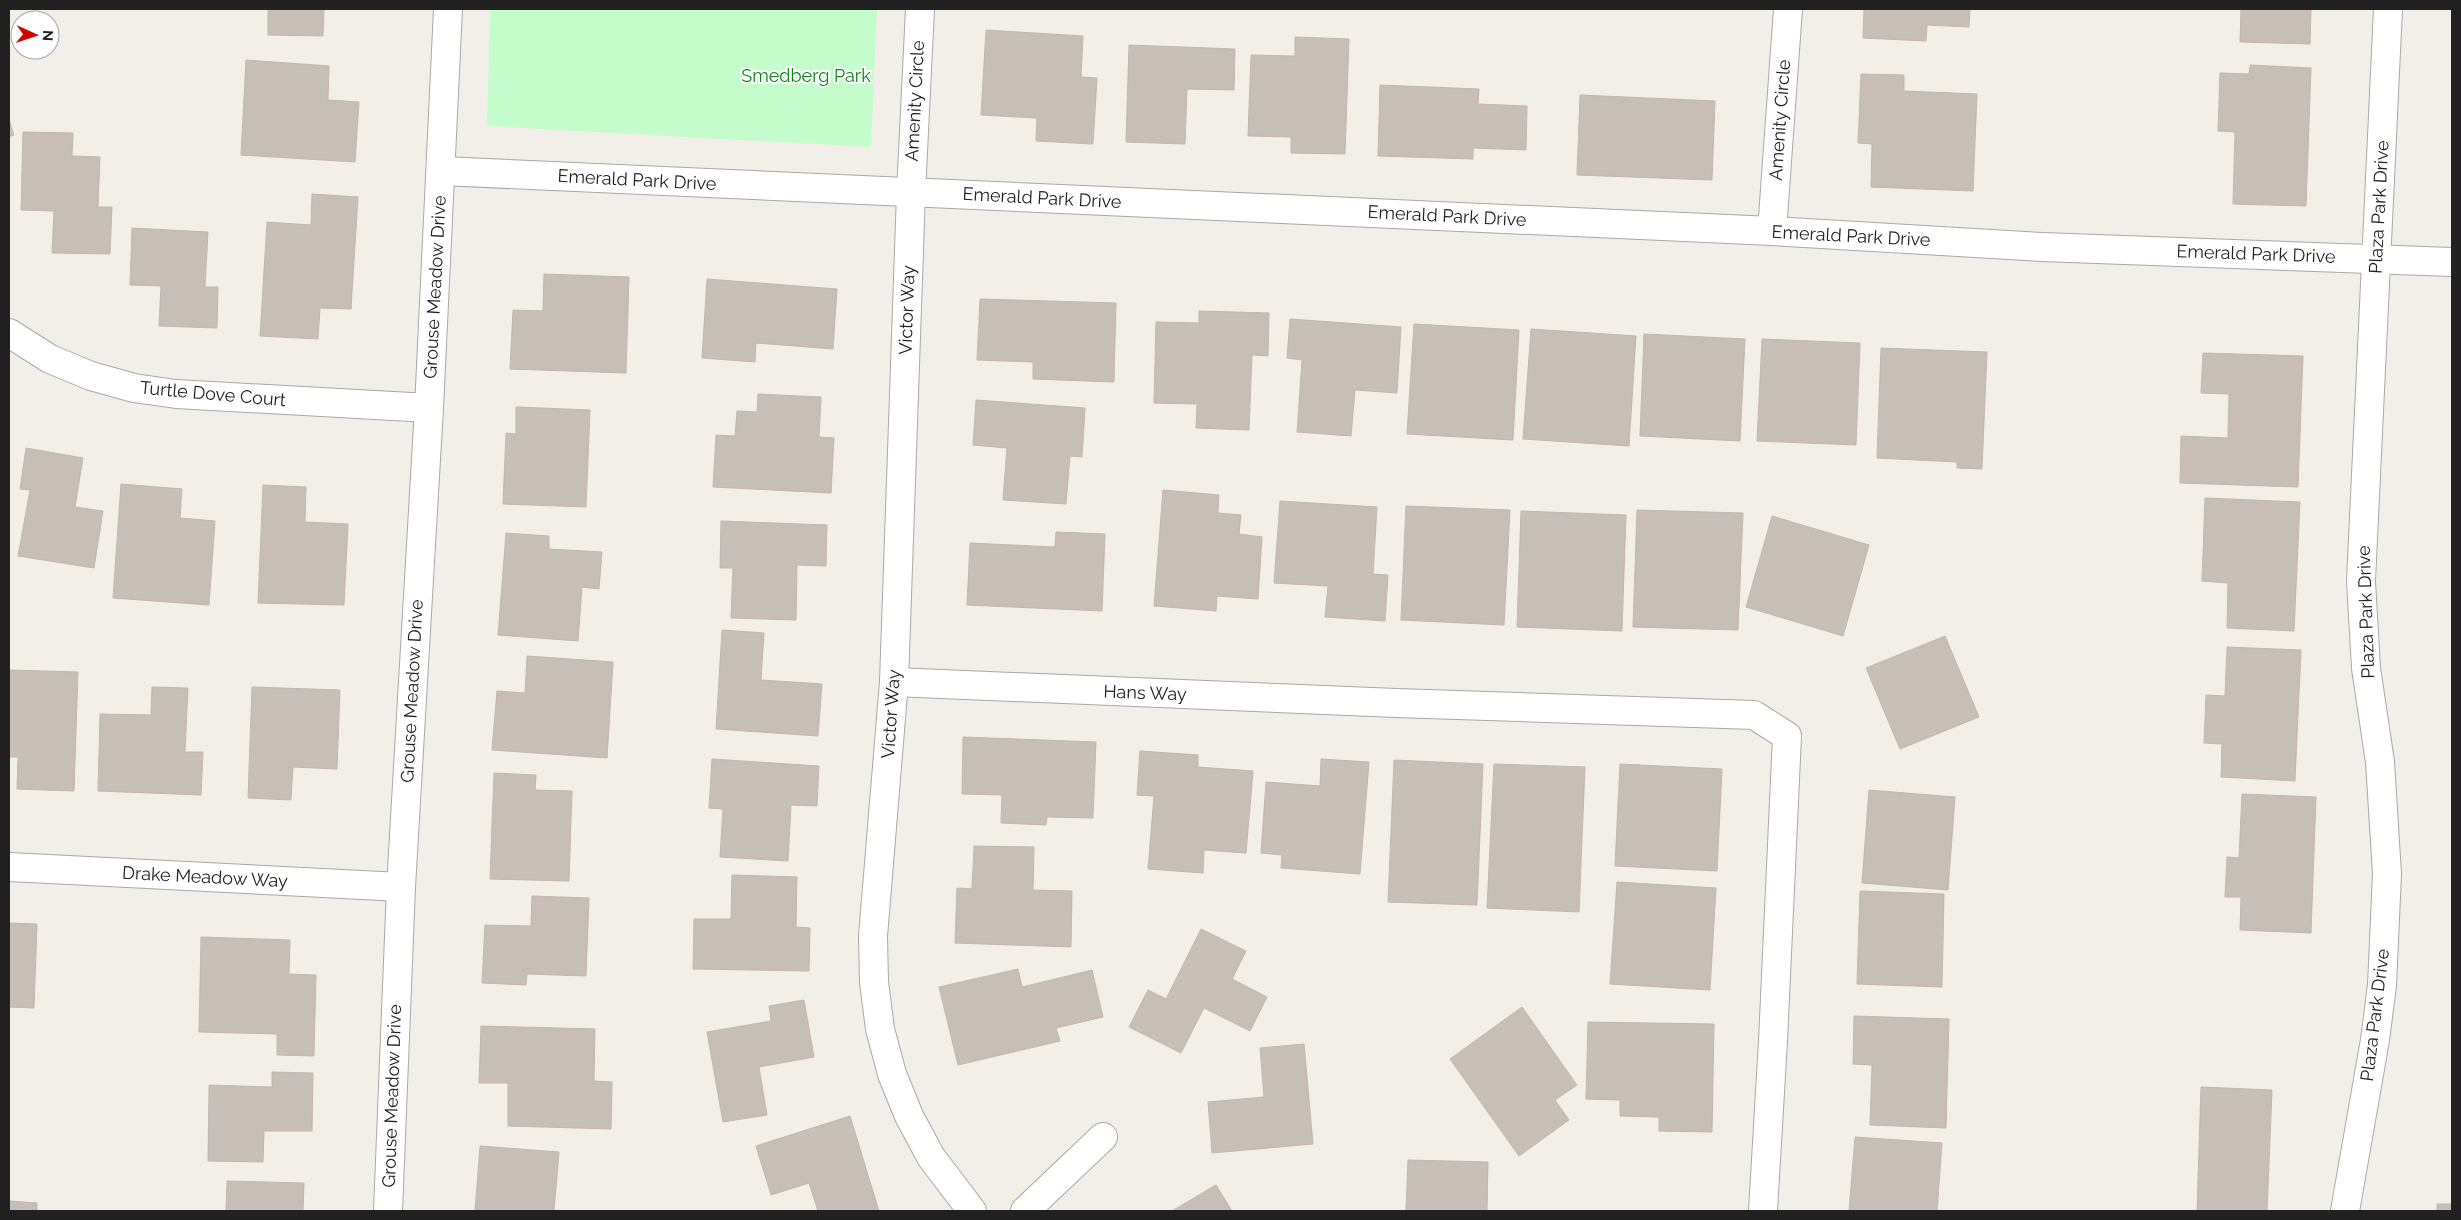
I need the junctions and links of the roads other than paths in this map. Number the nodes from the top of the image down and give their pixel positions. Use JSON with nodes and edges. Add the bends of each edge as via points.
{"nodes":[{"id":1,"x":448,"y":9,"type":"edge"},
{"id":2,"x":920,"y":9,"type":"edge"},
{"id":3,"x":1788,"y":9,"type":"edge"},
{"id":4,"x":2388,"y":9,"type":"edge"},
{"id":5,"x":441,"y":171,"type":"junction"},
{"id":6,"x":911,"y":192,"type":"junction"},
{"id":7,"x":1772,"y":231,"type":"junction"},
{"id":8,"x":2376,"y":258,"type":"junction"},
{"id":9,"x":2452,"y":262,"type":"edge"},
{"id":10,"x":9,"y":333,"type":"edge"},
{"id":11,"x":429,"y":408,"type":"junction"},
{"id":12,"x":894,"y":682,"type":"junction"},
{"id":13,"x":9,"y":867,"type":"edge"},
{"id":14,"x":400,"y":887,"type":"junction"},
{"id":15,"x":1103,"y":1136,"type":"dead end"},
{"id":16,"x":388,"y":1211,"type":"edge"},
{"id":17,"x":972,"y":1211,"type":"edge"},
{"id":18,"x":1024,"y":1211,"type":"edge"},
{"id":19,"x":1763,"y":1211,"type":"edge"},
{"id":20,"x":2345,"y":1211,"type":"edge"}],
"edges":[{"from":1,"to":5,"type":"street","name":"Grouse Meadow Drive"},
{"from":2,"to":6,"type":"street","name":"Amenity Circle"},
{"from":3,"to":7,"type":"street","name":"Amenity Circle"},
{"from":4,"to":8,"type":"street","name":"Plaza Park Drive"},
{"from":5,"to":6,"type":"street","name":"Emerald Park Drive"},
{"from":5,"to":11,"type":"street","name":"Grouse Meadow Drive"},
{"from":6,"to":7,"type":"street","name":"Emerald Park Drive"},
{"from":6,"to":12,"type":"street","name":"Victor Way"},
{"from":7,"to":8,"type":"street","name":"Emerald Park Drive","via":[[2042,247]]},
{"from":8,"to":9,"type":"street","name":"Emerald Park Drive"},
{"from":8,"to":20,"type":"street","name":"Plaza Park Drive","via":[[2361,581],[2366,668],[2380,762],[2387,874],[2381,994]]},
{"from":10,"to":11,"type":"street","name":"Turtle Dove Court","via":[[50,359],[91,376],[134,388],[176,394]]},
{"from":11,"to":14,"type":"street","name":"Grouse Meadow Drive"},
{"from":12,"to":17,"type":"street","name":"Victor Way","via":[[873,936],[880,1029],[892,1074],[909,1116],[931,1157]]},
{"from":12,"to":19,"type":"street","name":"Hans Way","via":[[1396,704],[1754,715],[1787,736]]},
{"from":13,"to":14,"type":"street","name":"Drake Meadow Way"},
{"from":14,"to":16,"type":"street","name":"Grouse Meadow Drive"},
{"from":15,"to":18,"type":"street"}]}
